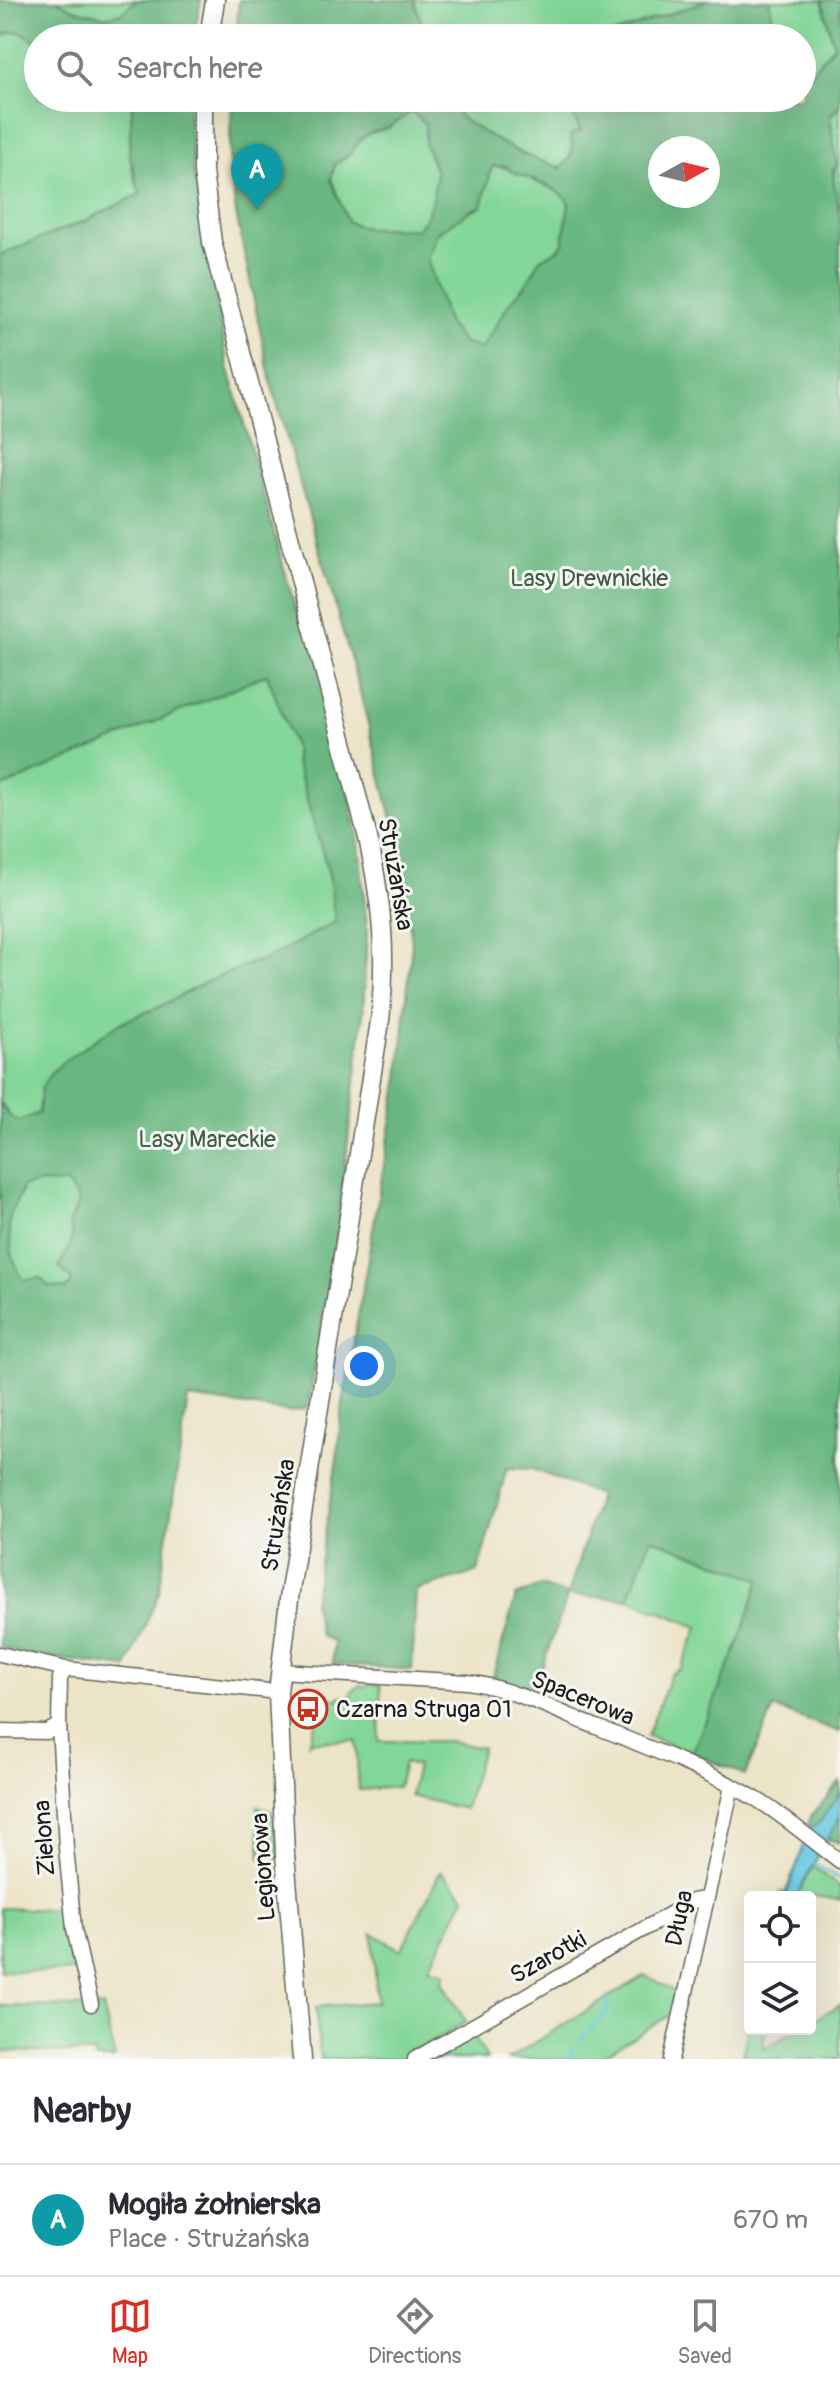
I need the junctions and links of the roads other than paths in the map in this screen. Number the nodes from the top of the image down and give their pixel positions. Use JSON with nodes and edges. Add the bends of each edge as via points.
{"nodes":[{"id":1,"x":215,"y":0,"type":"edge"},
{"id":2,"x":211,"y":24,"type":"edge"},
{"id":3,"x":203,"y":112,"type":"edge"},
{"id":4,"x":0,"y":1654,"type":"edge"},
{"id":5,"x":66,"y":1669,"type":"junction"},
{"id":6,"x":280,"y":1671,"type":"junction"},
{"id":7,"x":278,"y":1692,"type":"junction"},
{"id":8,"x":59,"y":1725,"type":"junction"},
{"id":9,"x":0,"y":1731,"type":"edge"},
{"id":10,"x":732,"y":1786,"type":"junction"},
{"id":11,"x":834,"y":1857,"type":"edge"},
{"id":12,"x":705,"y":1899,"type":"junction"},
{"id":13,"x":91,"y":2004,"type":"dead end"},
{"id":14,"x":302,"y":2059,"type":"edge"},
{"id":15,"x":415,"y":2059,"type":"edge"},
{"id":16,"x":671,"y":2059,"type":"edge"}],
"edges":[{"from":1,"to":2,"type":"main road"},
{"from":3,"to":6,"type":"main road","name":"Strużańska","via":[[203,172],[212,242],[368,838],[384,934],[380,1021]]},
{"from":4,"to":5,"type":"street"},
{"from":5,"to":7,"type":"street"},
{"from":5,"to":8,"type":"street","name":"Zielona","via":[[60,1678]]},
{"from":6,"to":7,"type":"main road","name":"Legionowa"},
{"from":6,"to":10,"type":"street","name":"Spacerowa","via":[[485,1684]]},
{"from":7,"to":14,"type":"main road","name":"Legionowa","via":[[281,1800]]},
{"from":8,"to":9,"type":"street","via":[[47,1732]]},
{"from":8,"to":13,"type":"street","name":"Zielona","via":[[74,1929]]},
{"from":10,"to":11,"type":"street","name":"Spacerowa"},
{"from":10,"to":12,"type":"street","name":"Długa"},
{"from":12,"to":15,"type":"street","name":"Szarotki","via":[[693,1901]]},
{"from":12,"to":16,"type":"street","name":"Długa"}]}
